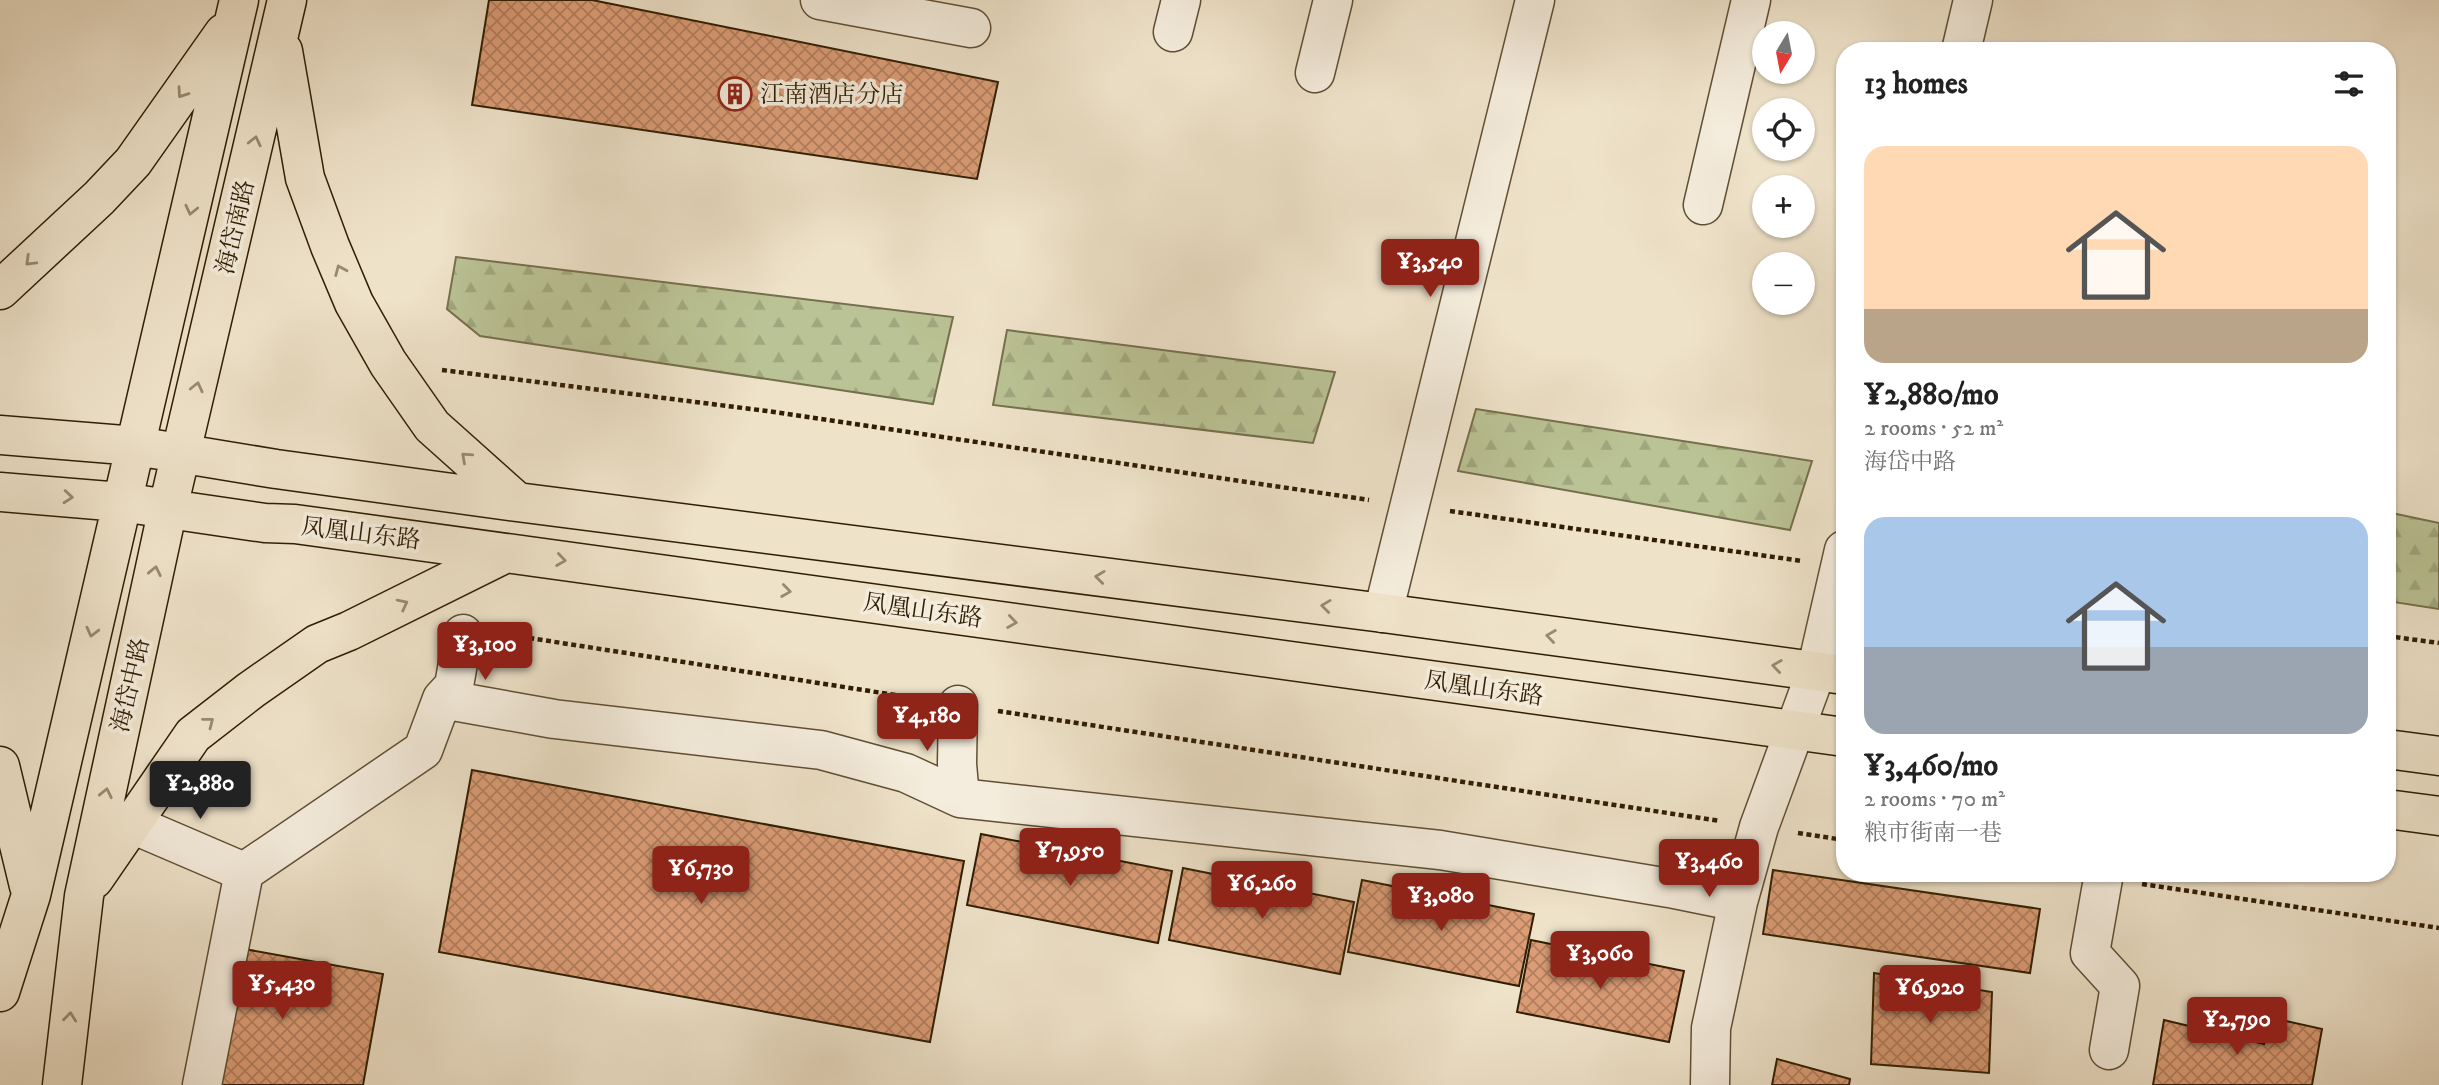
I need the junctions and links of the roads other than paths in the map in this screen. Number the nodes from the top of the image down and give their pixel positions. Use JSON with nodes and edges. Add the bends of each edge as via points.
{"nodes":[{"id":1,"x":820,"y":0,"type":"edge"},
{"id":2,"x":1332,"y":0,"type":"edge"},
{"id":3,"x":1535,"y":0,"type":"edge"},
{"id":4,"x":1751,"y":0,"type":"edge"},
{"id":5,"x":1973,"y":0,"type":"edge"},
{"id":6,"x":891,"y":7,"type":"edge"},
{"id":7,"x":237,"y":8,"type":"edge"},
{"id":8,"x":284,"y":17,"type":"edge"},
{"id":9,"x":971,"y":29,"type":"dead end"},
{"id":10,"x":1963,"y":42,"type":"edge"},
{"id":11,"x":1315,"y":73,"type":"dead end"},
{"id":12,"x":1703,"y":205,"type":"dead end"},
{"id":13,"x":0,"y":290,"type":"edge"},
{"id":14,"x":0,"y":435,"type":"edge"},
{"id":15,"x":136,"y":446,"type":"junction"},
{"id":16,"x":182,"y":453,"type":"junction"},
{"id":17,"x":0,"y":492,"type":"edge"},
{"id":18,"x":121,"y":502,"type":"junction"},
{"id":19,"x":517,"y":502,"type":"junction"},
{"id":20,"x":168,"y":508,"type":"junction"},
{"id":21,"x":506,"y":552,"type":"junction"},
{"id":22,"x":1383,"y":613,"type":"junction"},
{"id":23,"x":1836,"y":616,"type":"edge"},
{"id":24,"x":463,"y":634,"type":"road end"},
{"id":25,"x":1830,"y":674,"type":"edge"},
{"id":26,"x":442,"y":699,"type":"junction"},
{"id":27,"x":958,"y":705,"type":"road end"},
{"id":28,"x":1796,"y":731,"type":"junction"},
{"id":29,"x":1836,"y":736,"type":"edge"},
{"id":30,"x":2396,"y":750,"type":"edge"},
{"id":31,"x":2439,"y":756,"type":"edge"},
{"id":32,"x":0,"y":766,"type":"edge"},
{"id":33,"x":960,"y":798,"type":"junction"},
{"id":34,"x":2396,"y":811,"type":"edge"},
{"id":35,"x":2439,"y":816,"type":"edge"},
{"id":36,"x":132,"y":824,"type":"junction"},
{"id":37,"x":244,"y":872,"type":"junction"},
{"id":38,"x":2102,"y":882,"type":"edge"},
{"id":39,"x":32,"y":895,"type":"junction"},
{"id":40,"x":83,"y":895,"type":"junction"},
{"id":41,"x":1738,"y":901,"type":"junction"},
{"id":42,"x":0,"y":992,"type":"edge"},
{"id":43,"x":2109,"y":1050,"type":"dead end"},
{"id":44,"x":62,"y":1085,"type":"edge"},
{"id":45,"x":202,"y":1085,"type":"edge"},
{"id":46,"x":1710,"y":1085,"type":"edge"}],
"edges":[{"from":1,"to":6,"type":"street"},
{"from":2,"to":11,"type":"street"},
{"from":3,"to":22,"type":"street"},
{"from":4,"to":12,"type":"street"},
{"from":5,"to":10,"type":"street"},
{"from":6,"to":9,"type":"street"},
{"from":7,"to":13,"type":"main road","one_way":true,"via":[[133,162]]},
{"from":7,"to":15,"type":"main road","name":"海岱南路","one_way":true},
{"from":16,"to":8,"type":"main road","name":"海岱南路","one_way":true},
{"from":19,"to":8,"type":"main road","one_way":true,"via":[[432,426],[354,303],[305,178]]},
{"from":14,"to":15,"type":"main road"},
{"from":15,"to":16,"type":"main road"},
{"from":15,"to":18,"type":"main road","name":"海岱中路"},
{"from":16,"to":19,"type":"main road"},
{"from":16,"to":20,"type":"main road","name":"海岱中路"},
{"from":17,"to":18,"type":"main road","name":"凤凰山东路","one_way":true},
{"from":18,"to":20,"type":"main road","name":"凤凰山东路"},
{"from":18,"to":39,"type":"main road","name":"海岱中路","one_way":true},
{"from":22,"to":19,"type":"main road","one_way":true},
{"from":20,"to":21,"type":"main road","name":"凤凰山东路"},
{"from":40,"to":20,"type":"main road","name":"海岱中路","one_way":true},
{"from":21,"to":28,"type":"main road","name":"凤凰山东路","one_way":true},
{"from":36,"to":21,"type":"main road","one_way":true,"via":[[193,735],[251,690],[317,645]]},
{"from":25,"to":22,"type":"main road","one_way":true},
{"from":23,"to":25,"type":"street"},
{"from":24,"to":26,"type":"street","via":[[454,686]]},
{"from":25,"to":28,"type":"street"},
{"from":26,"to":33,"type":"street","via":[[554,719],[821,750],[906,773]]},
{"from":26,"to":37,"type":"street","via":[[423,750]]},
{"from":27,"to":33,"type":"street"},
{"from":28,"to":29,"type":"main road","name":"凤凰山东路"},
{"from":28,"to":41,"type":"street","via":[[1759,827]]},
{"from":30,"to":31,"type":"main road"},
{"from":32,"to":39,"type":"main road"},
{"from":33,"to":41,"type":"street","via":[[1440,850]]},
{"from":34,"to":35,"type":"main road"},
{"from":36,"to":37,"type":"street"},
{"from":36,"to":40,"type":"main road"},
{"from":37,"to":45,"type":"street"},
{"from":38,"to":43,"type":"street","via":[[2090,953],[2120,986]]},
{"from":39,"to":42,"type":"main road","name":"海岱中路"},
{"from":44,"to":40,"type":"main road","name":"海岱中路","one_way":true},
{"from":41,"to":46,"type":"street","via":[[1711,1028]]}]}
